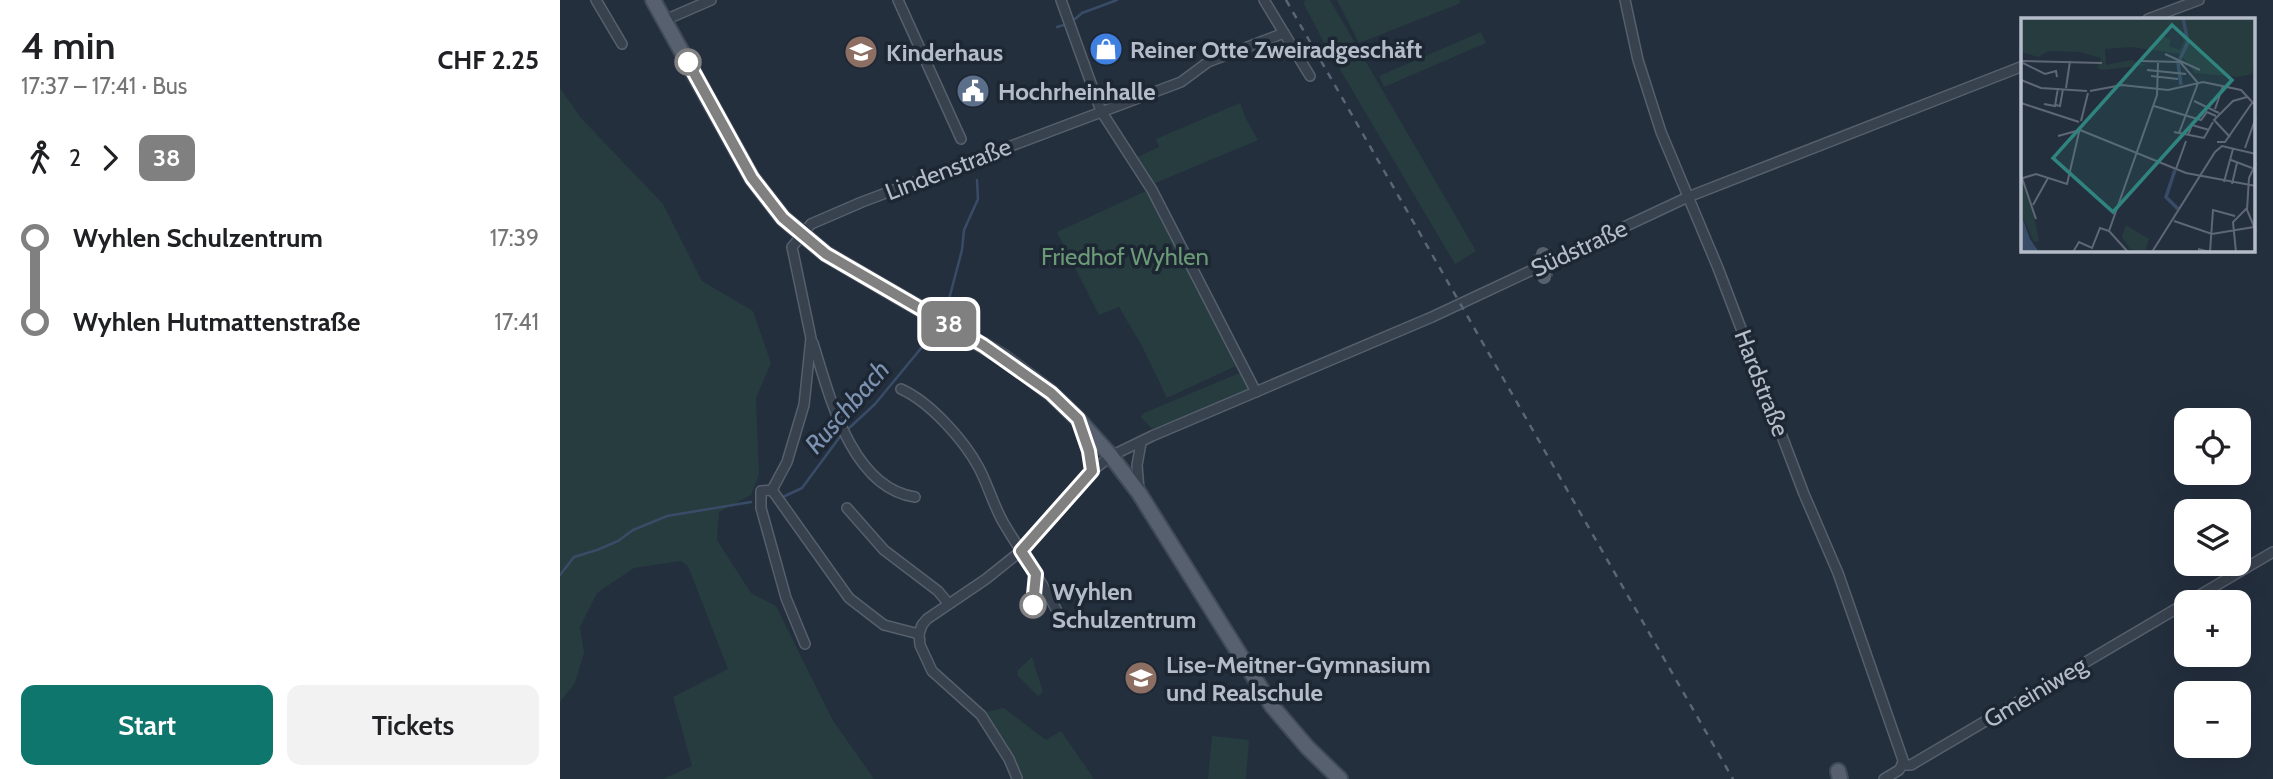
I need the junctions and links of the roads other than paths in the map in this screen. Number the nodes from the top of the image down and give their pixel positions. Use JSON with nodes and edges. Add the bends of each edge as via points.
{"nodes":[{"id":1,"x":596,"y":0,"type":"edge"},
{"id":2,"x":653,"y":0,"type":"edge"},
{"id":3,"x":711,"y":0,"type":"edge"},
{"id":4,"x":898,"y":0,"type":"edge"},
{"id":5,"x":1061,"y":0,"type":"edge"},
{"id":6,"x":1264,"y":0,"type":"edge"},
{"id":7,"x":1625,"y":0,"type":"edge"},
{"id":8,"x":2199,"y":0,"type":"edge"},
{"id":9,"x":2151,"y":18,"type":"edge"},
{"id":10,"x":665,"y":20,"type":"junction"},
{"id":11,"x":1284,"y":33,"type":"junction"},
{"id":12,"x":622,"y":44,"type":"dead end"},
{"id":13,"x":2021,"y":67,"type":"edge"},
{"id":14,"x":1310,"y":76,"type":"dead end"},
{"id":15,"x":1101,"y":111,"type":"junction"},
{"id":16,"x":961,"y":139,"type":"dead end"},
{"id":17,"x":1688,"y":197,"type":"junction"},
{"id":18,"x":800,"y":235,"type":"junction"},
{"id":19,"x":1543,"y":254,"type":"dead end"},
{"id":20,"x":1544,"y":277,"type":"dead end"},
{"id":21,"x":811,"y":338,"type":"junction"},
{"id":22,"x":820,"y":364,"type":"junction"},
{"id":23,"x":808,"y":368,"type":"junction"},
{"id":24,"x":901,"y":389,"type":"dead end"},
{"id":25,"x":1256,"y":392,"type":"junction"},
{"id":26,"x":1078,"y":419,"type":"junction"},
{"id":27,"x":1141,"y":443,"type":"junction"},
{"id":28,"x":1111,"y":456,"type":"junction"},
{"id":29,"x":1092,"y":471,"type":"junction"},
{"id":30,"x":772,"y":490,"type":"junction"},
{"id":31,"x":1139,"y":493,"type":"junction"},
{"id":32,"x":915,"y":497,"type":"dead end"},
{"id":33,"x":847,"y":508,"type":"dead end"},
{"id":34,"x":1021,"y":551,"type":"junction"},
{"id":35,"x":2273,"y":552,"type":"edge"},
{"id":36,"x":2209,"y":590,"type":"edge"},
{"id":37,"x":948,"y":603,"type":"junction"},
{"id":38,"x":1056,"y":608,"type":"dead end"},
{"id":39,"x":2174,"y":611,"type":"edge"},
{"id":40,"x":919,"y":634,"type":"junction"},
{"id":41,"x":805,"y":644,"type":"dead end"},
{"id":42,"x":1902,"y":765,"type":"junction"},
{"id":43,"x":1017,"y":778,"type":"edge"},
{"id":44,"x":1340,"y":779,"type":"edge"},
{"id":45,"x":1884,"y":779,"type":"edge"}],
"edges":[{"from":1,"to":12,"type":"street"},
{"from":2,"to":10,"type":"main road"},
{"from":3,"to":10,"type":"street"},
{"from":4,"to":16,"type":"street"},
{"from":5,"to":15,"type":"street"},
{"from":6,"to":11,"type":"street"},
{"from":7,"to":17,"type":"street","name":"Hardstraße","via":[[1650,101]]},
{"from":8,"to":9,"type":"street"},
{"from":10,"to":18,"type":"main road","via":[[752,178]]},
{"from":11,"to":14,"type":"street"},
{"from":11,"to":15,"type":"street","name":"Lindenstraße","via":[[1208,62],[1181,82]]},
{"from":13,"to":17,"type":"street","name":"Südstraße"},
{"from":15,"to":18,"type":"street","name":"Lindenstraße","via":[[862,202],[811,224]]},
{"from":15,"to":25,"type":"street","via":[[1152,190]]},
{"from":17,"to":25,"type":"street","name":"Südstraße","via":[[1432,317]]},
{"from":17,"to":42,"type":"street","name":"Hardstraße","via":[[1838,573]]},
{"from":18,"to":21,"type":"street","via":[[792,253]]},
{"from":18,"to":26,"type":"main road","via":[[1003,358]]},
{"from":19,"to":20,"type":"main road","bridge":true},
{"from":21,"to":22,"type":"street"},
{"from":21,"to":23,"type":"street"},
{"from":22,"to":23,"type":"street","via":[[813,362]]},
{"from":22,"to":32,"type":"street","via":[[842,430],[863,463],[892,490]]},
{"from":23,"to":30,"type":"street","via":[[792,450]]},
{"from":24,"to":34,"type":"street","via":[[945,424],[968,450]]},
{"from":25,"to":27,"type":"street","name":"Südstraße"},
{"from":26,"to":28,"type":"main road"},
{"from":26,"to":29,"type":"street"},
{"from":27,"to":28,"type":"street","name":"Südstraße"},
{"from":27,"to":31,"type":"street"},
{"from":28,"to":29,"type":"street","name":"Südstraße"},
{"from":28,"to":31,"type":"main road"},
{"from":29,"to":34,"type":"street","name":"Südstraße"},
{"from":30,"to":40,"type":"street","via":[[849,598],[884,625]]},
{"from":30,"to":41,"type":"street","via":[[761,491],[761,508],[786,598]]},
{"from":31,"to":44,"type":"main road","via":[[1272,706]]},
{"from":33,"to":37,"type":"street","via":[[884,550]]},
{"from":34,"to":37,"type":"street","name":"Südstraße"},
{"from":34,"to":38,"type":"street"},
{"from":35,"to":36,"type":"street","name":"Gmeiniweg"},
{"from":37,"to":40,"type":"street","name":"Südstraße","via":[[927,619]]},
{"from":39,"to":42,"type":"street","name":"Gmeiniweg","via":[[1911,765]]},
{"from":40,"to":43,"type":"street","via":[[922,654],[932,671],[981,715]]},
{"from":42,"to":45,"type":"street","name":"Gmeiniweg"}]}
